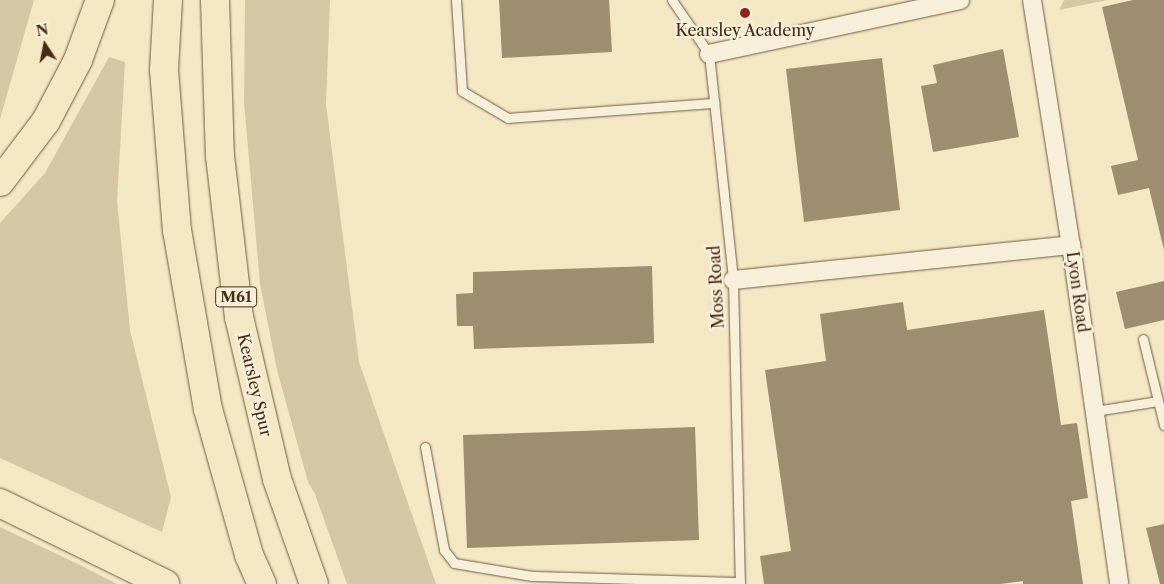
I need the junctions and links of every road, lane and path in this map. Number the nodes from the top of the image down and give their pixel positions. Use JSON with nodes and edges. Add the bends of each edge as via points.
{"nodes":[{"id":1,"x":100,"y":0,"type":"edge"},
{"id":2,"x":168,"y":0,"type":"edge"},
{"id":3,"x":216,"y":0,"type":"edge"},
{"id":4,"x":456,"y":0,"type":"edge"},
{"id":5,"x":672,"y":0,"type":"edge"},
{"id":6,"x":960,"y":0,"type":"edge"},
{"id":7,"x":1032,"y":0,"type":"edge"},
{"id":8,"x":709,"y":54,"type":"junction"},
{"id":9,"x":714,"y":103,"type":"junction"},
{"id":10,"x":0,"y":182,"type":"edge"},
{"id":11,"x":1071,"y":245,"type":"junction"},
{"id":12,"x":733,"y":280,"type":"junction"},
{"id":13,"x":1144,"y":338,"type":"dead end"},
{"id":14,"x":1158,"y":400,"type":"junction"},
{"id":15,"x":1095,"y":412,"type":"junction"},
{"id":16,"x":1164,"y":425,"type":"edge"},
{"id":17,"x":425,"y":447,"type":"dead end"},
{"id":18,"x":0,"y":503,"type":"edge"},
{"id":19,"x":740,"y":583,"type":"edge"},
{"id":20,"x":165,"y":584,"type":"edge"},
{"id":21,"x":262,"y":584,"type":"edge"},
{"id":22,"x":314,"y":584,"type":"edge"},
{"id":23,"x":1119,"y":584,"type":"edge"}],
"edges":[{"from":1,"to":10,"type":"highway","via":[[78,60],[46,121]]},
{"from":2,"to":21,"type":"highway","number":"M61","via":[[164,70],[177,230],[208,409],[249,555]]},
{"from":3,"to":22,"type":"highway","name":"Kearsley Spur","number":"M61","via":[[220,156],[239,317],[277,479]]},
{"from":4,"to":9,"type":"lane","via":[[462,92],[508,118]]},
{"from":5,"to":8,"type":"lane","name":"Moss Road"},
{"from":6,"to":8,"type":"street"},
{"from":7,"to":11,"type":"street","name":"Lyon Road"},
{"from":8,"to":9,"type":"lane","name":"Moss Road"},
{"from":9,"to":12,"type":"lane","name":"Moss Road"},
{"from":11,"to":12,"type":"street"},
{"from":11,"to":15,"type":"street","name":"Lyon Road"},
{"from":12,"to":19,"type":"lane","name":"Moss Road"},
{"from":13,"to":14,"type":"lane"},
{"from":14,"to":15,"type":"lane"},
{"from":14,"to":16,"type":"lane"},
{"from":15,"to":23,"type":"street","name":"Lyon Road"},
{"from":17,"to":19,"type":"lane","via":[[444,550],[454,563],[532,576]]},
{"from":18,"to":20,"type":"highway"}]}
